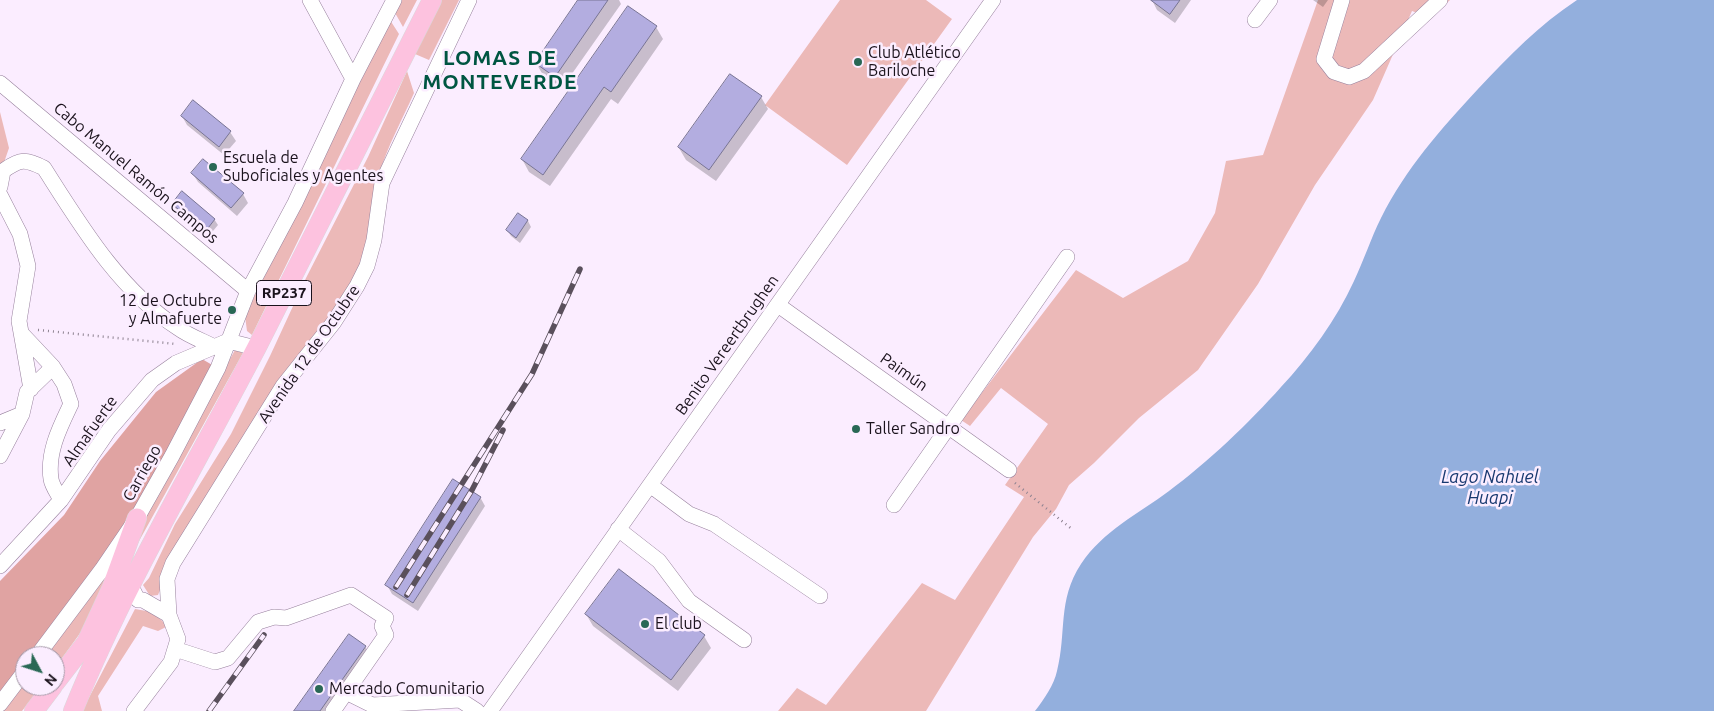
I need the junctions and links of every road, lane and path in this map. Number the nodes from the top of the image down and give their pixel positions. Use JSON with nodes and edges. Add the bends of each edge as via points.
{"nodes":[{"id":1,"x":310,"y":0,"type":"edge"},
{"id":2,"x":394,"y":0,"type":"edge"},
{"id":3,"x":432,"y":0,"type":"edge"},
{"id":4,"x":469,"y":0,"type":"edge"},
{"id":5,"x":993,"y":0,"type":"edge"},
{"id":6,"x":1270,"y":0,"type":"edge"},
{"id":7,"x":1342,"y":0,"type":"edge"},
{"id":8,"x":1440,"y":0,"type":"edge"},
{"id":9,"x":1254,"y":20,"type":"dead end"},
{"id":10,"x":353,"y":79,"type":"junction"},
{"id":11,"x":0,"y":83,"type":"edge"},
{"id":12,"x":0,"y":187,"type":"edge"},
{"id":13,"x":0,"y":195,"type":"edge"},
{"id":14,"x":1067,"y":257,"type":"dead end"},
{"id":15,"x":248,"y":291,"type":"junction"},
{"id":16,"x":778,"y":305,"type":"junction"},
{"id":17,"x":21,"y":331,"type":"junction"},
{"id":18,"x":176,"y":344,"type":"dead end"},
{"id":19,"x":221,"y":344,"type":"junction"},
{"id":20,"x":256,"y":348,"type":"junction"},
{"id":21,"x":53,"y":367,"type":"junction"},
{"id":22,"x":31,"y":389,"type":"junction"},
{"id":23,"x":22,"y":414,"type":"junction"},
{"id":24,"x":0,"y":423,"type":"edge"},
{"id":25,"x":949,"y":426,"type":"junction"},
{"id":26,"x":2,"y":449,"type":"edge"},
{"id":27,"x":1010,"y":475,"type":"joint"},
{"id":28,"x":650,"y":485,"type":"junction"},
{"id":29,"x":61,"y":500,"type":"junction"},
{"id":30,"x":894,"y":505,"type":"dead end"},
{"id":31,"x":137,"y":518,"type":"junction"},
{"id":32,"x":618,"y":529,"type":"junction"},
{"id":33,"x":1074,"y":530,"type":"dead end"},
{"id":34,"x":0,"y":566,"type":"edge"},
{"id":35,"x":130,"y":584,"type":"junction"},
{"id":36,"x":820,"y":596,"type":"dead end"},
{"id":37,"x":169,"y":615,"type":"junction"},
{"id":38,"x":744,"y":640,"type":"dead end"},
{"id":39,"x":88,"y":641,"type":"junction"},
{"id":40,"x":44,"y":646,"type":"edge"},
{"id":41,"x":175,"y":649,"type":"junction"},
{"id":42,"x":65,"y":671,"type":"edge"},
{"id":43,"x":15,"y":684,"type":"edge"},
{"id":44,"x":346,"y":692,"type":"junction"},
{"id":45,"x":46,"y":696,"type":"edge"},
{"id":46,"x":0,"y":704,"type":"edge"},
{"id":47,"x":489,"y":710,"type":"edge"},
{"id":48,"x":34,"y":711,"type":"edge"},
{"id":49,"x":39,"y":711,"type":"edge"},
{"id":50,"x":56,"y":711,"type":"edge"},
{"id":51,"x":73,"y":711,"type":"edge"},
{"id":52,"x":134,"y":711,"type":"edge"},
{"id":53,"x":333,"y":711,"type":"edge"}],
"edges":[{"from":1,"to":10,"type":"street"},
{"from":2,"to":10,"type":"street"},
{"from":3,"to":20,"type":"main road","number":"RP237"},
{"from":4,"to":37,"type":"street","name":"Avenida 12 de Octubre","via":[[382,183],[367,266],[346,306],[283,386],[173,563],[167,579]]},
{"from":5,"to":16,"type":"street","name":"Benito Vereertbrughen"},
{"from":6,"to":9,"type":"street"},
{"from":7,"to":8,"type":"street","via":[[1324,59],[1334,72],[1348,77],[1364,71]]},
{"from":10,"to":15,"type":"street","via":[[295,203]]},
{"from":11,"to":15,"type":"street","name":"Cabo Manuel Ramón Campos"},
{"from":12,"to":19,"type":"street","via":[[4,171],[17,161],[29,161],[44,168],[102,255],[141,297],[178,328]]},
{"from":13,"to":17,"type":"street","via":[[20,234],[28,266],[19,321]]},
{"from":14,"to":25,"type":"street"},
{"from":15,"to":19,"type":"street","name":"Carriego"},
{"from":16,"to":25,"type":"street","name":"Paimún"},
{"from":16,"to":28,"type":"street","name":"Benito Vereertbrughen"},
{"from":17,"to":18,"type":"path"},
{"from":17,"to":21,"type":"street"},
{"from":17,"to":22,"type":"street"},
{"from":19,"to":20,"type":"street"},
{"from":19,"to":29,"type":"street","name":"Almafuerte","via":[[176,363],[152,380],[109,430]]},
{"from":19,"to":31,"type":"street","name":"Carriego","via":[[218,368]]},
{"from":20,"to":35,"type":"main road","number":"RP237"},
{"from":21,"to":22,"type":"street"},
{"from":21,"to":29,"type":"street","via":[[71,404],[56,437],[51,459],[51,481]]},
{"from":22,"to":23,"type":"street","via":[[27,392]]},
{"from":23,"to":24,"type":"street"},
{"from":23,"to":26,"type":"street"},
{"from":25,"to":27,"type":"street","name":"Paimún"},
{"from":25,"to":30,"type":"street"},
{"from":27,"to":33,"type":"path"},
{"from":28,"to":32,"type":"street","name":"Benito Vereertbrughen"},
{"from":28,"to":36,"type":"street","via":[[689,514],[714,524]]},
{"from":29,"to":34,"type":"street","name":"Almafuerte"},
{"from":31,"to":39,"type":"main road"},
{"from":31,"to":40,"type":"street","name":"Carriego"},
{"from":32,"to":38,"type":"street","via":[[660,562],[689,601]]},
{"from":32,"to":47,"type":"street","name":"Benito Vereertbrughen"},
{"from":35,"to":37,"type":"street","via":[[138,600]]},
{"from":35,"to":39,"type":"main road","number":"RP237"},
{"from":35,"to":51,"type":"main road","number":"RP237"},
{"from":37,"to":41,"type":"street","name":"Avenida 12 de Octubre","via":[[178,639]]},
{"from":39,"to":42,"type":"main road","number":"RP237"},
{"from":41,"to":44,"type":"street","via":[[214,662],[228,658],[258,622],[274,616],[286,618],[351,595],[386,618],[382,626],[386,635]]},
{"from":41,"to":52,"type":"street","via":[[171,662]]},
{"from":43,"to":46,"type":"street"},
{"from":44,"to":47,"type":"street","via":[[372,705],[460,700]]},
{"from":44,"to":53,"type":"street"},
{"from":45,"to":48,"type":"main road","number":"RP237"},
{"from":49,"to":50,"type":"main road","via":[[47,708]]}]}
